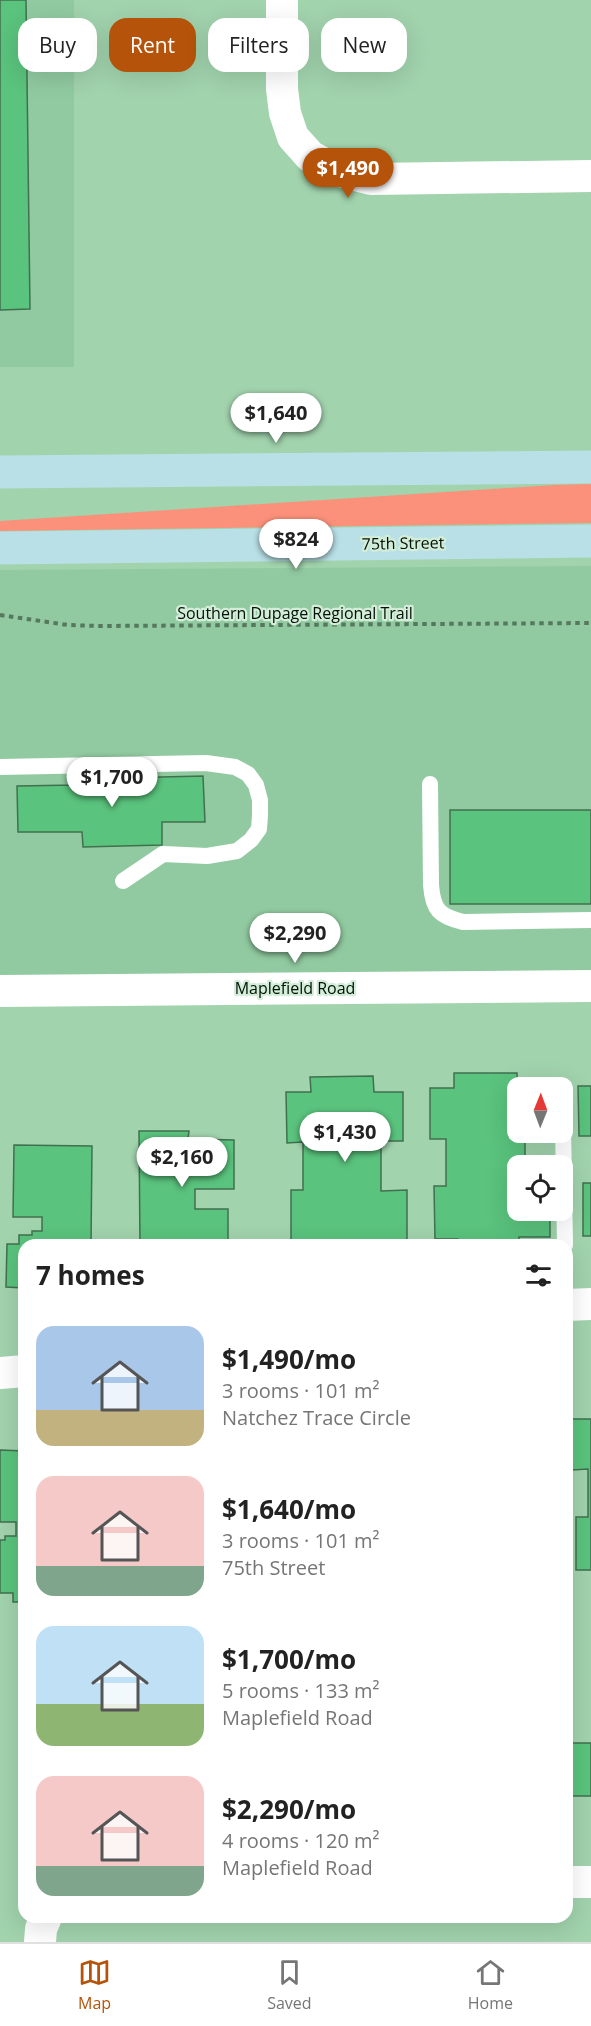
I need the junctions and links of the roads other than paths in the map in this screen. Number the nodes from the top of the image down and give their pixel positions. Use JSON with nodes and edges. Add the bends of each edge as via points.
{"nodes":[{"id":1,"x":282,"y":0,"type":"edge"},
{"id":2,"x":591,"y":176,"type":"edge"},
{"id":3,"x":591,"y":467,"type":"edge"},
{"id":4,"x":0,"y":472,"type":"edge"},
{"id":5,"x":591,"y":541,"type":"edge"},
{"id":6,"x":0,"y":548,"type":"edge"},
{"id":7,"x":0,"y":767,"type":"edge"},
{"id":8,"x":430,"y":784,"type":"dead end"},
{"id":9,"x":123,"y":881,"type":"dead end"},
{"id":10,"x":591,"y":920,"type":"edge"},
{"id":11,"x":591,"y":986,"type":"edge"},
{"id":12,"x":0,"y":991,"type":"edge"},
{"id":13,"x":564,"y":1143,"type":"edge"},
{"id":14,"x":565,"y":1239,"type":"edge"},
{"id":15,"x":591,"y":1304,"type":"edge"},
{"id":16,"x":573,"y":1305,"type":"edge"},
{"id":17,"x":18,"y":1372,"type":"edge"},
{"id":18,"x":0,"y":1373,"type":"edge"},
{"id":19,"x":573,"y":1882,"type":"edge"},
{"id":20,"x":591,"y":1882,"type":"edge"},
{"id":21,"x":44,"y":1923,"type":"edge"},
{"id":22,"x":40,"y":1942,"type":"edge"}],
"edges":[{"from":1,"to":2,"type":"street","via":[[285,112],[293,137],[310,156],[327,166],[371,179]]},
{"from":3,"to":4,"type":"main road"},
{"from":5,"to":6,"type":"main road","name":"75th Street"},
{"from":7,"to":9,"type":"lane","via":[[206,763],[248,774],[260,800],[259,829],[251,840],[237,851],[207,856],[163,854]]},
{"from":8,"to":10,"type":"lane","via":[[432,899],[446,917],[463,922]]},
{"from":11,"to":12,"type":"street","name":"Maplefield Road"},
{"from":13,"to":14,"type":"lane"},
{"from":15,"to":16,"type":"street"},
{"from":17,"to":18,"type":"street"},
{"from":19,"to":20,"type":"street"},
{"from":21,"to":22,"type":"street"}]}
